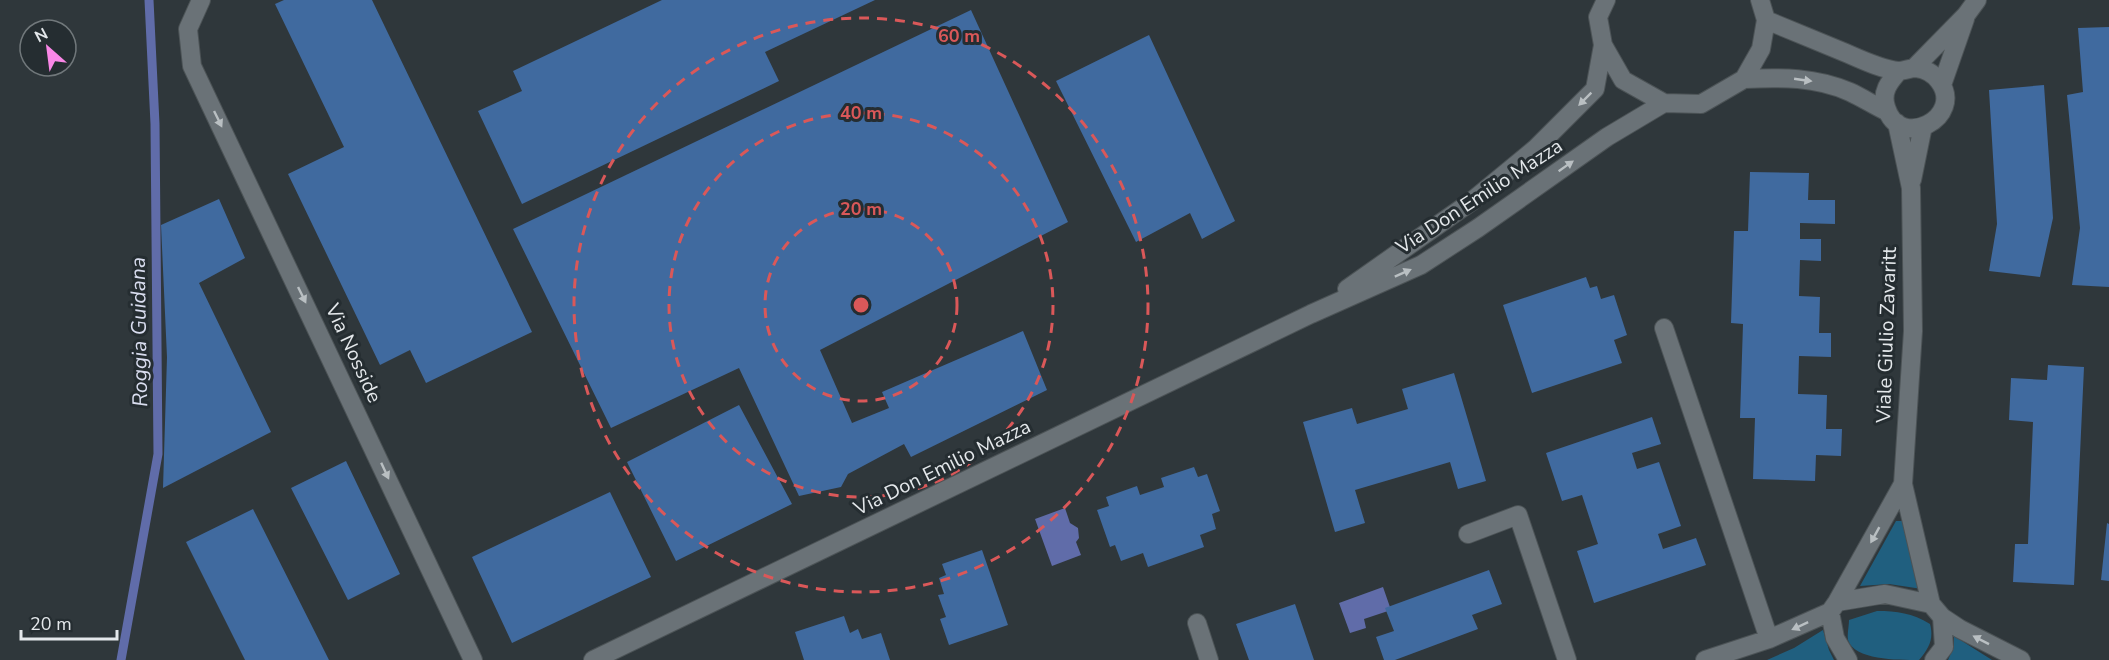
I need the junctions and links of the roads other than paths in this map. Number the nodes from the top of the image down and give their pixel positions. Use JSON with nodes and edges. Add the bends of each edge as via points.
{"nodes":[{"id":1,"x":201,"y":0,"type":"edge"},
{"id":2,"x":1590,"y":0,"type":"edge"},
{"id":3,"x":1760,"y":0,"type":"edge"},
{"id":4,"x":1977,"y":0,"type":"edge"},
{"id":5,"x":1602,"y":8,"type":"edge"},
{"id":6,"x":1966,"y":15,"type":"junction"},
{"id":7,"x":1766,"y":20,"type":"junction"},
{"id":8,"x":1603,"y":45,"type":"junction"},
{"id":9,"x":1907,"y":69,"type":"junction"},
{"id":10,"x":1744,"y":79,"type":"junction"},
{"id":11,"x":1942,"y":85,"type":"junction"},
{"id":12,"x":1664,"y":103,"type":"junction"},
{"id":13,"x":1892,"y":118,"type":"junction"},
{"id":14,"x":1923,"y":126,"type":"junction"},
{"id":15,"x":1911,"y":188,"type":"junction"},
{"id":16,"x":1311,"y":314,"type":"junction"},
{"id":17,"x":1664,"y":328,"type":"dead end"},
{"id":18,"x":1903,"y":484,"type":"junction"},
{"id":19,"x":1468,"y":534,"type":"dead end"},
{"id":20,"x":1834,"y":607,"type":"junction"},
{"id":21,"x":1937,"y":610,"type":"junction"},
{"id":22,"x":1197,"y":623,"type":"dead end"},
{"id":23,"x":1769,"y":639,"type":"junction"},
{"id":24,"x":473,"y":660,"type":"edge"},
{"id":25,"x":592,"y":660,"type":"edge"},
{"id":26,"x":1209,"y":660,"type":"edge"},
{"id":27,"x":1567,"y":660,"type":"edge"},
{"id":28,"x":1704,"y":660,"type":"edge"},
{"id":29,"x":1848,"y":660,"type":"edge"},
{"id":30,"x":1934,"y":660,"type":"edge"},
{"id":31,"x":2021,"y":660,"type":"edge"}],
"edges":[{"from":1,"to":24,"type":"street","name":"Via Nosside","one_way":true,"via":[[188,29],[192,66]]},
{"from":2,"to":5,"type":"street","name":"Via Don Emilio Mazza"},
{"from":3,"to":7,"type":"street"},
{"from":4,"to":6,"type":"street"},
{"from":5,"to":8,"type":"street","name":"Via Don Emilio Mazza"},
{"from":6,"to":9,"type":"street"},
{"from":6,"to":11,"type":"street"},
{"from":7,"to":9,"type":"street","via":[[1870,63]]},
{"from":7,"to":10,"type":"street","via":[[1761,49]]},
{"from":8,"to":12,"type":"street","name":"Via Don Emilio Mazza","via":[[1623,81]]},
{"from":8,"to":16,"type":"street","name":"Via Don Emilio Mazza","one_way":true,"via":[[1595,89],[1535,149],[1472,201]]},
{"from":9,"to":11,"type":"street","via":[[1926,70]]},
{"from":9,"to":13,"type":"street","via":[[1888,83],[1884,100]]},
{"from":10,"to":12,"type":"street","name":"Via Don Emilio Mazza","via":[[1701,104]]},
{"from":10,"to":13,"type":"street","one_way":true,"via":[[1784,77],[1815,81],[1849,92]]},
{"from":11,"to":14,"type":"street","via":[[1944,107],[1937,119]]},
{"from":16,"to":12,"type":"street","name":"Via Don Emilio Mazza","one_way":true,"via":[[1421,265],[1607,137]]},
{"from":13,"to":14,"type":"street","via":[[1905,127]]},
{"from":13,"to":15,"type":"street","name":"Viale Giulio Zavaritt"},
{"from":14,"to":15,"type":"street","name":"Viale Giulio Zavaritt"},
{"from":15,"to":18,"type":"street","name":"Viale Giulio Zavaritt","via":[[1913,331]]},
{"from":16,"to":25,"type":"street","name":"Via Don Emilio Mazza"},
{"from":17,"to":23,"type":"street"},
{"from":18,"to":20,"type":"street","name":"Viale Giulio Zavaritt","one_way":true},
{"from":18,"to":21,"type":"street","name":"Viale Giulio Zavaritt"},
{"from":19,"to":27,"type":"street","via":[[1518,515]]},
{"from":20,"to":21,"type":"street","via":[[1885,594]]},
{"from":20,"to":23,"type":"street","one_way":true},
{"from":20,"to":29,"type":"street","via":[[1835,638]]},
{"from":21,"to":30,"type":"street","name":"Viale Giulio Zavaritt","via":[[1944,647]]},
{"from":31,"to":21,"type":"street","one_way":true,"via":[[1960,629]]},
{"from":22,"to":26,"type":"street"},
{"from":23,"to":28,"type":"street"}]}
